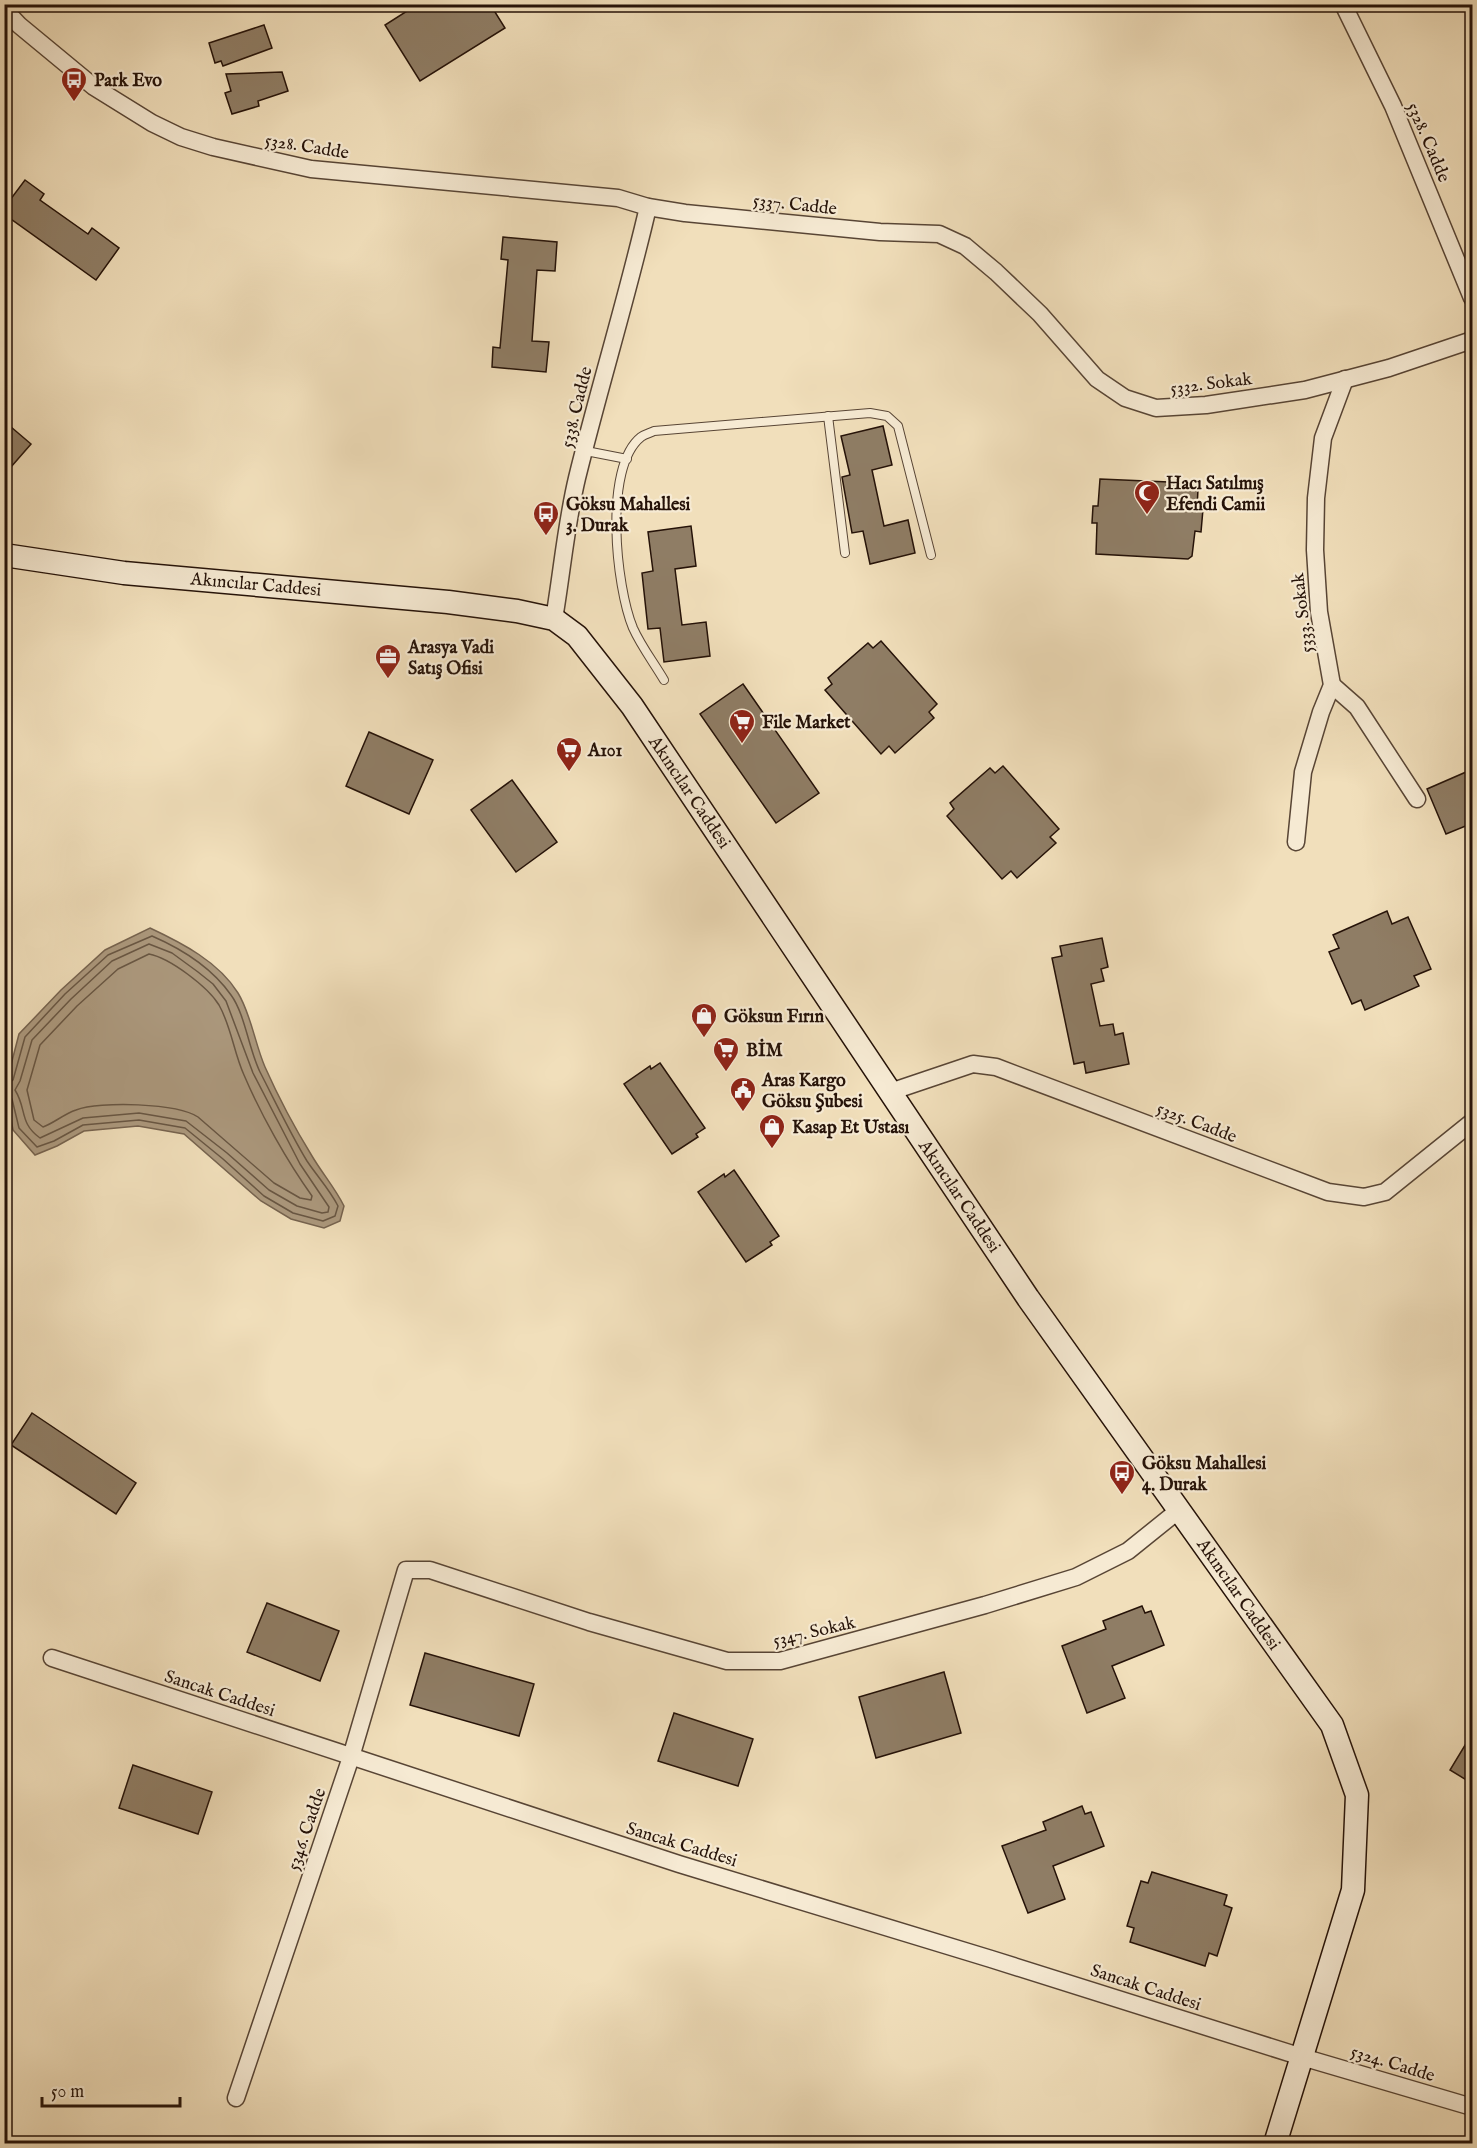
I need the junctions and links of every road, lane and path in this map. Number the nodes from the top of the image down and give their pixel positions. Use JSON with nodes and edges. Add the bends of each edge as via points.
{"nodes":[{"id":1,"x":1343,"y":4,"type":"edge"},
{"id":2,"x":4,"y":9,"type":"edge"},
{"id":3,"x":648,"y":207,"type":"junction"},
{"id":4,"x":939,"y":234,"type":"joint"},
{"id":5,"x":1468,"y":273,"type":"edge"},
{"id":6,"x":1473,"y":298,"type":"edge"},
{"id":7,"x":1473,"y":340,"type":"edge"},
{"id":8,"x":1345,"y":379,"type":"junction"},
{"id":9,"x":828,"y":416,"type":"junction"},
{"id":10,"x":585,"y":451,"type":"junction"},
{"id":11,"x":627,"y":459,"type":"junction"},
{"id":12,"x":845,"y":553,"type":"dead end"},
{"id":13,"x":4,"y":555,"type":"edge"},
{"id":14,"x":931,"y":555,"type":"dead end"},
{"id":15,"x":555,"y":619,"type":"junction"},
{"id":16,"x":664,"y":680,"type":"dead end"},
{"id":17,"x":1332,"y":685,"type":"junction"},
{"id":18,"x":1417,"y":799,"type":"dead end"},
{"id":19,"x":1296,"y":842,"type":"dead end"},
{"id":20,"x":890,"y":1092,"type":"junction"},
{"id":21,"x":1473,"y":1122,"type":"edge"},
{"id":22,"x":1179,"y":1510,"type":"junction"},
{"id":23,"x":406,"y":1570,"type":"joint"},
{"id":24,"x":52,"y":1658,"type":"dead end"},
{"id":25,"x":351,"y":1757,"type":"junction"},
{"id":26,"x":1302,"y":2057,"type":"junction"},
{"id":27,"x":236,"y":2098,"type":"dead end"},
{"id":28,"x":1473,"y":2107,"type":"edge"},
{"id":29,"x":1275,"y":2144,"type":"edge"}],
"edges":[{"from":1,"to":5,"type":"street","name":"5328. Cadde"},
{"from":2,"to":3,"type":"street","name":"5328. Cadde","via":[[94,87],[152,123],[213,147],[311,169],[585,194]]},
{"from":3,"to":4,"type":"street","name":"5337. Cadde","via":[[880,232]]},
{"from":3,"to":10,"type":"street","name":"5338. Cadde"},
{"from":4,"to":8,"type":"street","name":"5332. Sokak","via":[[965,246],[996,272],[1040,314],[1097,379],[1125,398],[1156,408],[1206,405],[1305,390]]},
{"from":5,"to":6,"type":"street","name":"5328. Cadde"},
{"from":7,"to":8,"type":"street","name":"5332. Sokak"},
{"from":8,"to":17,"type":"street","name":"5333. Sokak","via":[[1323,438],[1316,498],[1319,612]]},
{"from":9,"to":11,"type":"lane","via":[[654,432],[643,435]]},
{"from":9,"to":12,"type":"lane"},
{"from":9,"to":14,"type":"lane","via":[[870,413],[887,416],[898,426]]},
{"from":10,"to":11,"type":"lane"},
{"from":10,"to":15,"type":"street","name":"5338. Cadde"},
{"from":11,"to":16,"type":"lane","via":[[622,470],[616,555],[633,628]]},
{"from":13,"to":15,"type":"street","name":"Akıncılar Caddesi","via":[[124,573],[448,602]]},
{"from":15,"to":20,"type":"street","name":"Akıncılar Caddesi","via":[[577,636],[632,706]]},
{"from":17,"to":18,"type":"street","via":[[1357,707]]},
{"from":17,"to":19,"type":"street","via":[[1303,772]]},
{"from":20,"to":21,"type":"street","name":"5325. Cadde","via":[[974,1064],[996,1067],[1328,1192],[1364,1197],[1385,1192]]},
{"from":20,"to":22,"type":"street","name":"Akıncılar Caddesi","via":[[1028,1298]]},
{"from":22,"to":23,"type":"street","name":"5347. Sokak","via":[[1128,1551],[1076,1577],[780,1661],[728,1661],[589,1622],[430,1570]]},
{"from":22,"to":26,"type":"street","name":"Akıncılar Caddesi","via":[[1332,1725],[1357,1795],[1353,1890]]},
{"from":23,"to":25,"type":"street","name":"5346. Cadde"},
{"from":24,"to":25,"type":"street","name":"Sancak Caddesi"},
{"from":25,"to":26,"type":"street","name":"Sancak Caddesi","via":[[679,1864]]},
{"from":25,"to":27,"type":"street","name":"5346. Cadde"},
{"from":26,"to":28,"type":"street","name":"5324. Cadde"},
{"from":26,"to":29,"type":"street","name":"Akıncılar Caddesi"}]}
